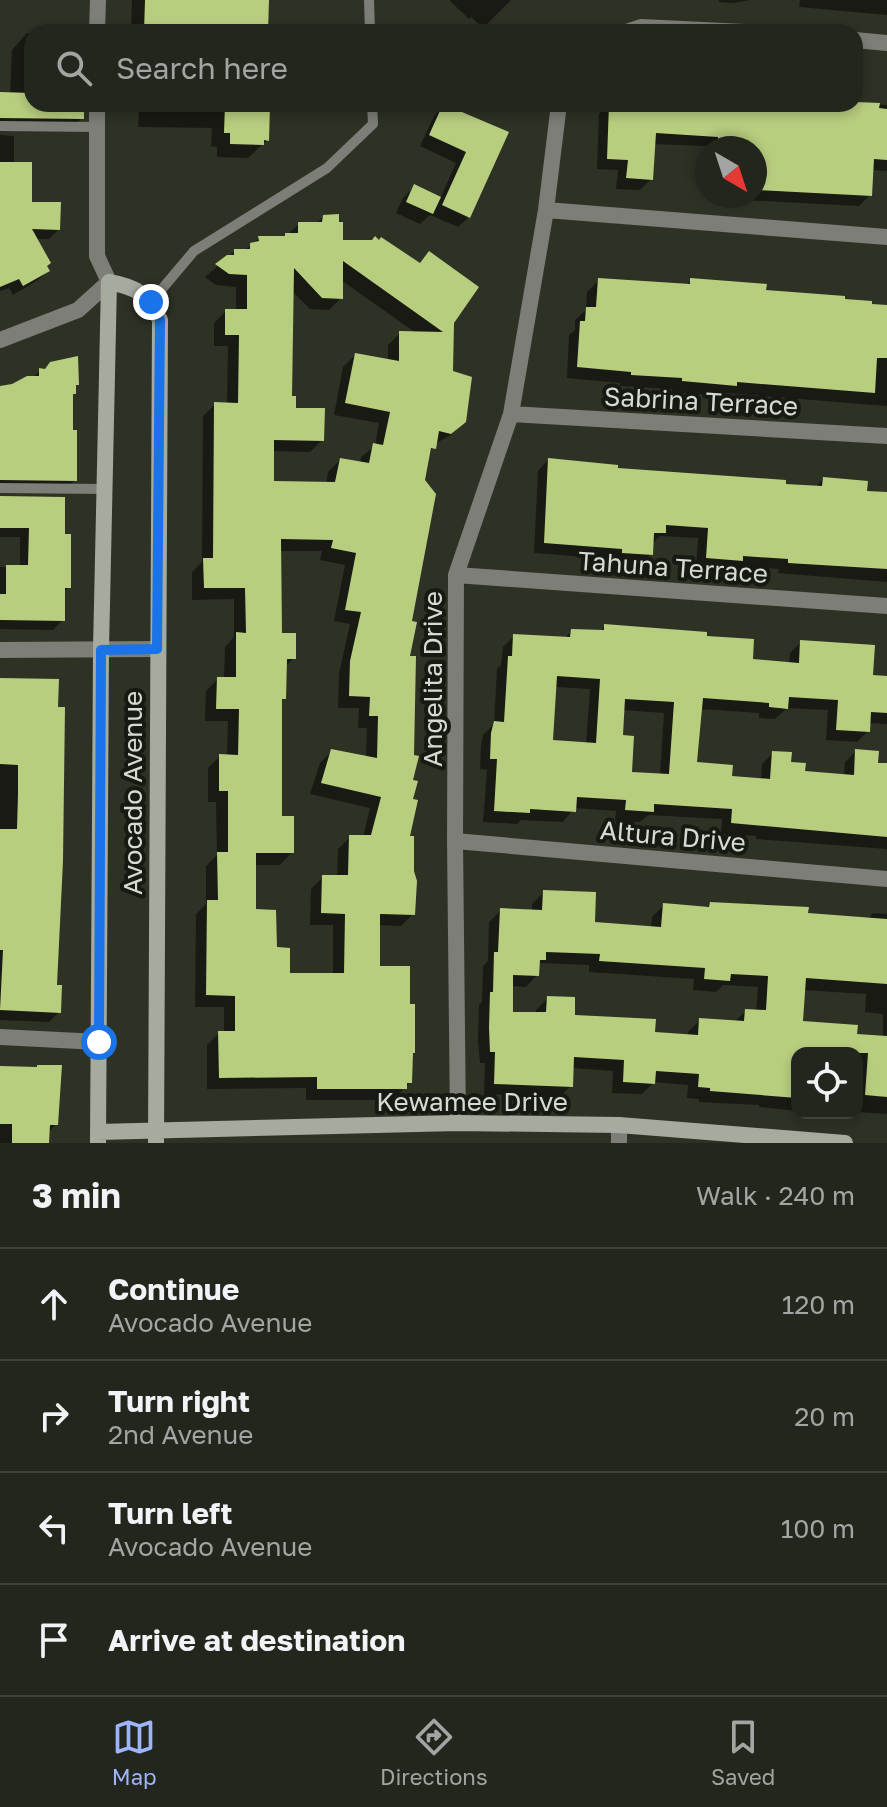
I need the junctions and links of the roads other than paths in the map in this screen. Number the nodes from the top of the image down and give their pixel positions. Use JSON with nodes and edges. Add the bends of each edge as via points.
{"nodes":[{"id":1,"x":98,"y":0,"type":"edge"},
{"id":2,"x":369,"y":0,"type":"edge"},
{"id":3,"x":97,"y":24,"type":"edge"},
{"id":4,"x":370,"y":24,"type":"edge"},
{"id":5,"x":863,"y":41,"type":"edge"},
{"id":6,"x":887,"y":43,"type":"edge"},
{"id":7,"x":97,"y":112,"type":"edge"},
{"id":8,"x":372,"y":112,"type":"edge"},
{"id":9,"x":558,"y":112,"type":"edge"},
{"id":10,"x":0,"y":126,"type":"edge"},
{"id":11,"x":97,"y":127,"type":"junction"},
{"id":12,"x":546,"y":210,"type":"junction"},
{"id":13,"x":887,"y":237,"type":"edge"},
{"id":14,"x":109,"y":282,"type":"junction"},
{"id":15,"x":151,"y":302,"type":"junction"},
{"id":16,"x":0,"y":340,"type":"edge"},
{"id":17,"x":511,"y":414,"type":"junction"},
{"id":18,"x":887,"y":436,"type":"edge"},
{"id":19,"x":0,"y":488,"type":"edge"},
{"id":20,"x":104,"y":489,"type":"junction"},
{"id":21,"x":456,"y":575,"type":"junction"},
{"id":22,"x":887,"y":606,"type":"edge"},
{"id":23,"x":157,"y":649,"type":"junction"},
{"id":24,"x":0,"y":650,"type":"edge"},
{"id":25,"x":101,"y":650,"type":"junction"},
{"id":26,"x":455,"y":841,"type":"junction"},
{"id":27,"x":887,"y":879,"type":"edge"},
{"id":28,"x":0,"y":1037,"type":"edge"},
{"id":29,"x":99,"y":1042,"type":"junction"},
{"id":30,"x":458,"y":1123,"type":"junction"},
{"id":31,"x":619,"y":1125,"type":"junction"},
{"id":32,"x":98,"y":1138,"type":"edge"},
{"id":33,"x":156,"y":1138,"type":"edge"},
{"id":34,"x":619,"y":1143,"type":"edge"},
{"id":35,"x":845,"y":1143,"type":"edge"}],
"edges":[{"from":1,"to":3,"type":"street"},
{"from":2,"to":4,"type":"lane"},
{"from":5,"to":6,"type":"street"},
{"from":7,"to":11,"type":"street","name":"Avocado Avenue"},
{"from":8,"to":15,"type":"lane","via":[[373,124],[327,168],[194,251]]},
{"from":9,"to":12,"type":"street","name":"Angelita Drive"},
{"from":10,"to":11,"type":"lane"},
{"from":11,"to":14,"type":"street","name":"Avocado Avenue","via":[[97,256]]},
{"from":12,"to":13,"type":"street"},
{"from":12,"to":17,"type":"street","name":"Angelita Drive"},
{"from":14,"to":15,"type":"street","via":[[130,286]]},
{"from":14,"to":16,"type":"street","via":[[78,310]]},
{"from":14,"to":20,"type":"street","name":"Avocado Avenue"},
{"from":15,"to":23,"type":"street","name":"Avocado Avenue","via":[[160,320]]},
{"from":17,"to":18,"type":"street","name":"Sabrina Terrace"},
{"from":17,"to":21,"type":"street","name":"Angelita Drive"},
{"from":19,"to":20,"type":"lane"},
{"from":20,"to":25,"type":"street","name":"Avocado Avenue"},
{"from":21,"to":22,"type":"street","name":"Tahuna Terrace"},
{"from":21,"to":26,"type":"street","name":"Angelita Drive"},
{"from":23,"to":25,"type":"street"},
{"from":23,"to":33,"type":"street","name":"Avocado Avenue"},
{"from":24,"to":25,"type":"street"},
{"from":25,"to":29,"type":"street","name":"Avocado Avenue"},
{"from":26,"to":27,"type":"street","name":"Altura Drive"},
{"from":26,"to":30,"type":"street","name":"Angelita Drive"},
{"from":28,"to":29,"type":"street"},
{"from":29,"to":32,"type":"street","name":"Avocado Avenue"},
{"from":30,"to":31,"type":"street","name":"Kewamee Drive"},
{"from":30,"to":33,"type":"street","name":"Kewamee Drive"},
{"from":31,"to":34,"type":"street"},
{"from":31,"to":35,"type":"street","name":"Kewamee Drive"},
{"from":32,"to":33,"type":"street","name":"Kewamee Drive"}]}
